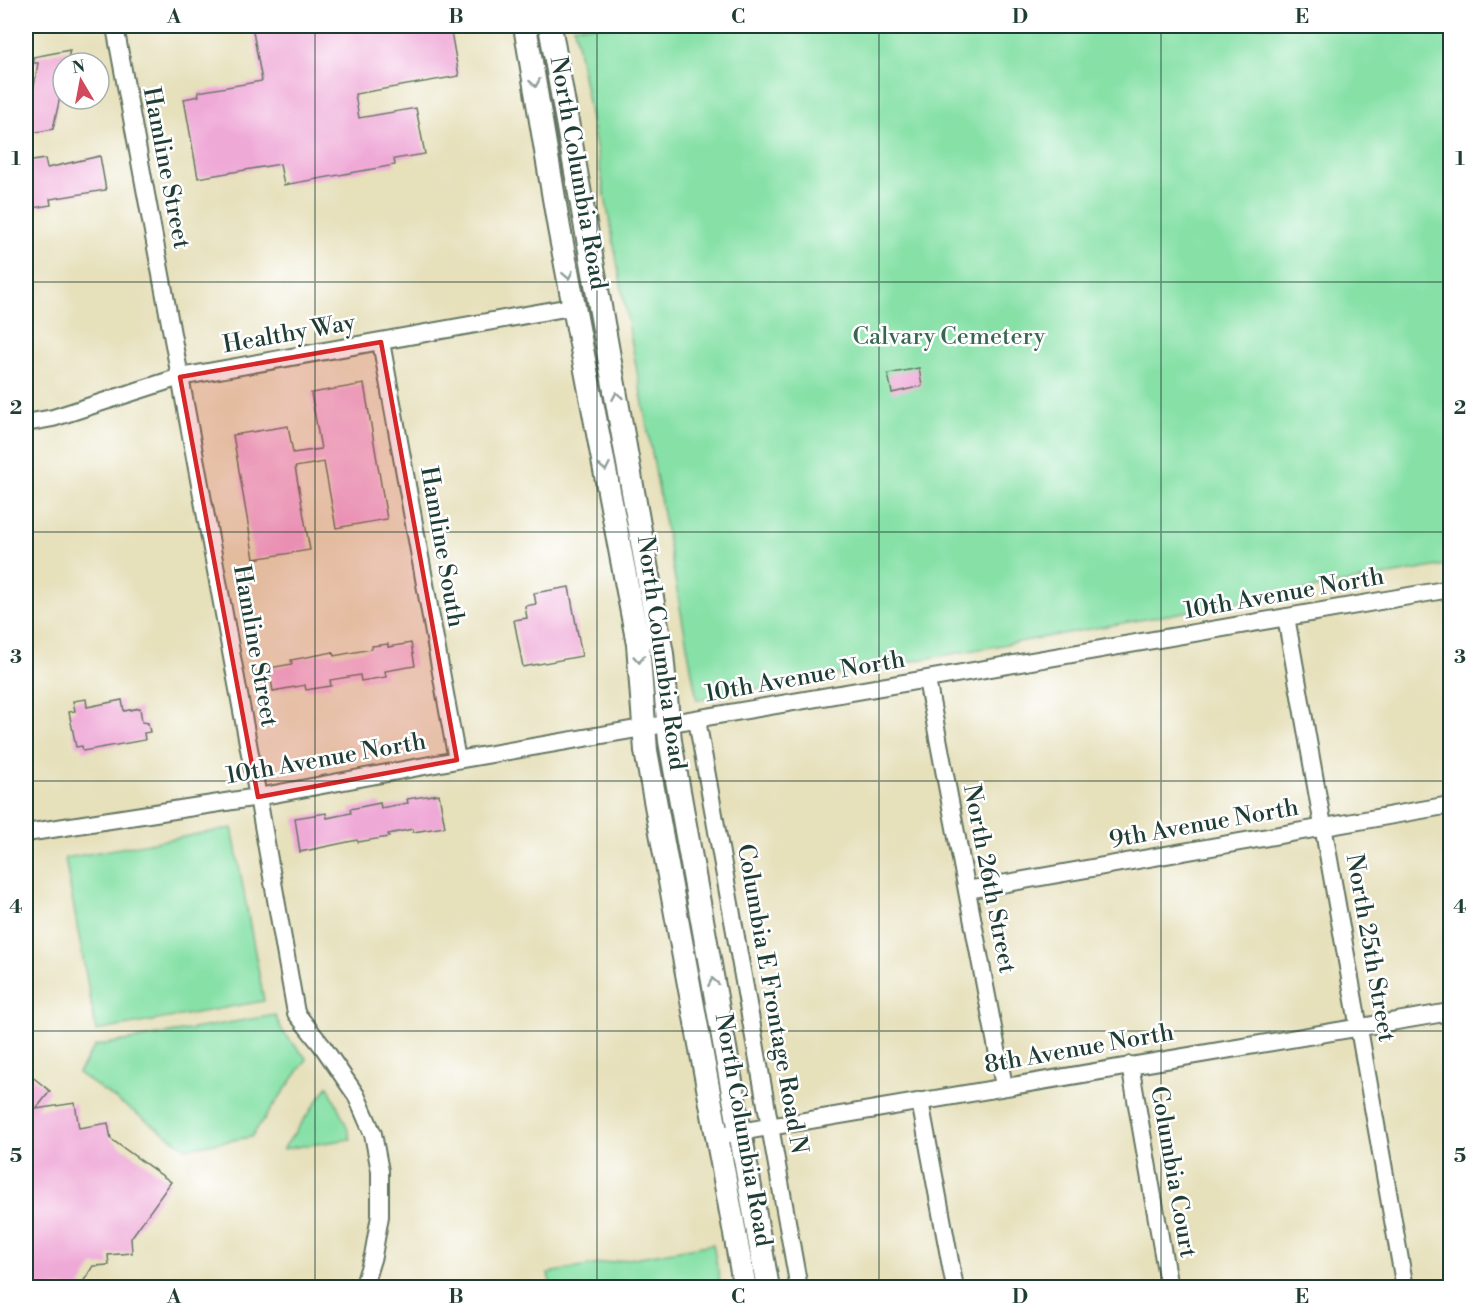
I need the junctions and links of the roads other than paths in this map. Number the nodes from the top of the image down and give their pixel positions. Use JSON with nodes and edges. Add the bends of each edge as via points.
{"nodes":[{"id":1,"x":525,"y":26,"type":"edge"},
{"id":2,"x":550,"y":26,"type":"edge"},
{"id":3,"x":115,"y":27,"type":"dead end"},
{"id":4,"x":565,"y":308,"type":"dead end"},
{"id":5,"x":381,"y":342,"type":"junction"},
{"id":6,"x":180,"y":377,"type":"junction"},
{"id":7,"x":26,"y":423,"type":"edge"},
{"id":8,"x":1450,"y":589,"type":"edge"},
{"id":9,"x":1286,"y":617,"type":"junction"},
{"id":10,"x":927,"y":680,"type":"junction"},
{"id":11,"x":697,"y":720,"type":"junction"},
{"id":12,"x":669,"y":725,"type":"junction"},
{"id":13,"x":644,"y":729,"type":"junction"},
{"id":14,"x":457,"y":760,"type":"junction"},
{"id":15,"x":258,"y":796,"type":"junction"},
{"id":16,"x":1450,"y":805,"type":"edge"},
{"id":17,"x":1324,"y":827,"type":"junction"},
{"id":18,"x":26,"y":831,"type":"edge"},
{"id":19,"x":967,"y":890,"type":"junction"},
{"id":20,"x":1450,"y":1012,"type":"edge"},
{"id":21,"x":1359,"y":1027,"type":"junction"},
{"id":22,"x":1130,"y":1065,"type":"junction"},
{"id":23,"x":1004,"y":1086,"type":"junction"},
{"id":24,"x":920,"y":1101,"type":"junction"},
{"id":25,"x":770,"y":1127,"type":"junction"},
{"id":26,"x":740,"y":1132,"type":"junction"},
{"id":27,"x":716,"y":1136,"type":"junction"},
{"id":28,"x":363,"y":1287,"type":"edge"},
{"id":29,"x":745,"y":1287,"type":"edge"},
{"id":30,"x":768,"y":1287,"type":"edge"},
{"id":31,"x":799,"y":1287,"type":"edge"},
{"id":32,"x":955,"y":1287,"type":"edge"},
{"id":33,"x":1169,"y":1287,"type":"edge"},
{"id":34,"x":1405,"y":1287,"type":"edge"}],
"edges":[{"from":1,"to":13,"type":"main road","name":"North Columbia Road","one_way":true,"via":[[638,644]]},
{"from":12,"to":2,"type":"main road","name":"North Columbia Road","one_way":true,"via":[[662,654],[637,507]]},
{"from":3,"to":6,"type":"street","name":"Hamline Street"},
{"from":4,"to":5,"type":"street","name":"Healthy Way"},
{"from":5,"to":6,"type":"street","name":"Healthy Way"},
{"from":5,"to":14,"type":"street","name":"Hamline South"},
{"from":6,"to":7,"type":"street","name":"Healthy Way"},
{"from":6,"to":15,"type":"street","name":"Hamline Street"},
{"from":8,"to":9,"type":"street","name":"10th Avenue North"},
{"from":9,"to":10,"type":"street","name":"10th Avenue North"},
{"from":9,"to":17,"type":"street","name":"North 25th Street"},
{"from":10,"to":11,"type":"street","name":"10th Avenue North"},
{"from":10,"to":19,"type":"street","name":"North 26th Street"},
{"from":11,"to":12,"type":"street","name":"10th Avenue North"},
{"from":11,"to":25,"type":"street","name":"Columbia E Frontage Road N"},
{"from":12,"to":13,"type":"street","name":"10th Avenue North"},
{"from":26,"to":12,"type":"main road","name":"North Columbia Road","one_way":true},
{"from":13,"to":14,"type":"street","name":"10th Avenue North"},
{"from":13,"to":27,"type":"main road","name":"North Columbia Road"},
{"from":14,"to":15,"type":"street","name":"10th Avenue North"},
{"from":15,"to":18,"type":"street","name":"10th Avenue North"},
{"from":15,"to":28,"type":"street","name":"Hamline Street","via":[[296,1013],[356,1095],[373,1134],[380,1171],[380,1216]]},
{"from":16,"to":17,"type":"street","name":"9th Avenue North"},
{"from":17,"to":19,"type":"street","name":"9th Avenue North"},
{"from":17,"to":21,"type":"street","name":"North 25th Street"},
{"from":19,"to":23,"type":"street","name":"North 26th Street"},
{"from":20,"to":21,"type":"street","name":"8th Avenue North"},
{"from":21,"to":22,"type":"street","name":"8th Avenue North"},
{"from":21,"to":34,"type":"street","name":"North 25th Street"},
{"from":22,"to":23,"type":"street","name":"8th Avenue North"},
{"from":22,"to":33,"type":"street","name":"Columbia Court"},
{"from":23,"to":24,"type":"street","name":"8th Avenue North"},
{"from":24,"to":25,"type":"street","name":"8th Avenue North"},
{"from":24,"to":32,"type":"street"},
{"from":25,"to":26,"type":"street","name":"8th Avenue North"},
{"from":25,"to":31,"type":"street","name":"Columbia E Frontage Road N"},
{"from":26,"to":27,"type":"street","name":"8th Avenue North"},
{"from":26,"to":30,"type":"main road","name":"North Columbia Road"},
{"from":27,"to":29,"type":"main road","name":"North Columbia Road"}]}
